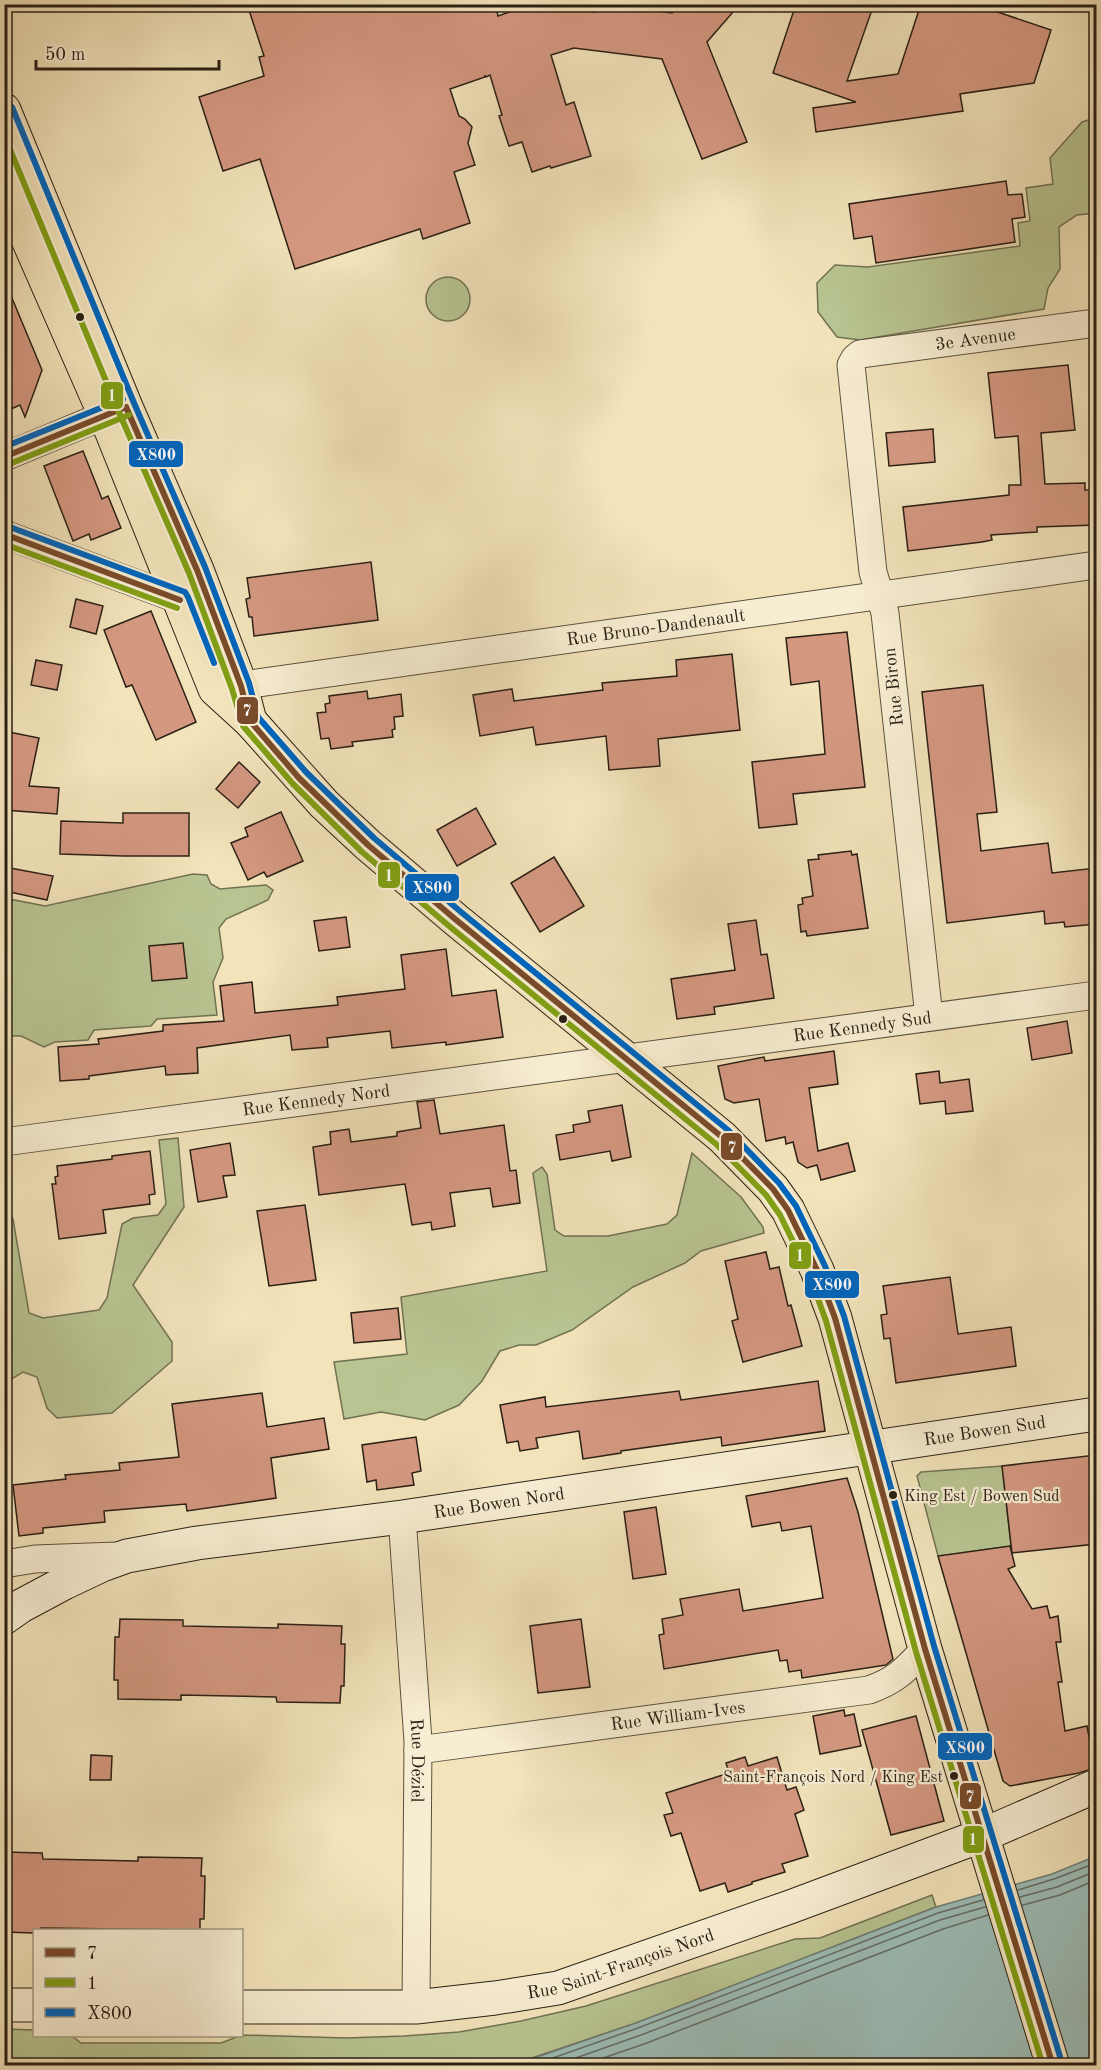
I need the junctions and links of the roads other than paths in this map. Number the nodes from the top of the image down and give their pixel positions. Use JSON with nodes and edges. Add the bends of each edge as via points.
{"nodes":[{"id":1,"x":4,"y":110,"type":"edge"},
{"id":2,"x":4,"y":185,"type":"edge"},
{"id":3,"x":1096,"y":323,"type":"edge"},
{"id":4,"x":855,"y":358,"type":"joint"},
{"id":5,"x":116,"y":411,"type":"junction"},
{"id":6,"x":4,"y":458,"type":"edge"},
{"id":7,"x":4,"y":534,"type":"edge"},
{"id":8,"x":1096,"y":564,"type":"edge"},
{"id":9,"x":879,"y":594,"type":"junction"},
{"id":10,"x":180,"y":600,"type":"junction"},
{"id":11,"x":228,"y":687,"type":"junction"},
{"id":12,"x":1096,"y":995,"type":"edge"},
{"id":13,"x":929,"y":1017,"type":"junction"},
{"id":14,"x":627,"y":1058,"type":"junction"},
{"id":15,"x":4,"y":1142,"type":"edge"},
{"id":16,"x":1096,"y":1413,"type":"edge"},
{"id":17,"x":871,"y":1446,"type":"junction"},
{"id":18,"x":402,"y":1517,"type":"junction"},
{"id":19,"x":127,"y":1556,"type":"junction"},
{"id":20,"x":4,"y":1563,"type":"edge"},
{"id":21,"x":4,"y":1618,"type":"edge"},
{"id":22,"x":925,"y":1649,"type":"junction"},
{"id":23,"x":418,"y":1750,"type":"junction"},
{"id":24,"x":1096,"y":1786,"type":"edge"},
{"id":25,"x":983,"y":1835,"type":"junction"},
{"id":26,"x":4,"y":2005,"type":"edge"},
{"id":27,"x":33,"y":2005,"type":"edge"},
{"id":28,"x":243,"y":2007,"type":"edge"},
{"id":29,"x":416,"y":2007,"type":"junction"},
{"id":30,"x":1053,"y":2066,"type":"edge"}],
"edges":[{"from":1,"to":5,"type":"main road"},
{"from":2,"to":5,"type":"main road"},
{"from":3,"to":4,"type":"street","name":"3e Avenue","via":[[860,354]]},
{"from":4,"to":9,"type":"street","name":"Rue Biron","via":[[851,374],[873,572]]},
{"from":5,"to":6,"type":"street"},
{"from":5,"to":10,"type":"main road"},
{"from":5,"to":11,"type":"main road","via":[[196,570]]},
{"from":7,"to":10,"type":"street"},
{"from":8,"to":9,"type":"street","name":"Rue Bruno-Dandenault"},
{"from":9,"to":11,"type":"street","name":"Rue Bruno-Dandenault"},
{"from":9,"to":13,"type":"street","name":"Rue Biron","via":[[885,613]]},
{"from":10,"to":11,"type":"main road"},
{"from":11,"to":14,"type":"main road","via":[[250,721],[299,778],[368,845]]},
{"from":12,"to":13,"type":"street","name":"Rue Kennedy Sud"},
{"from":13,"to":14,"type":"street","name":"Rue Kennedy Sud"},
{"from":14,"to":15,"type":"street","name":"Rue Kennedy Nord"},
{"from":14,"to":17,"type":"main road","via":[[722,1137],[788,1210],[835,1318]]},
{"from":16,"to":17,"type":"street","name":"Rue Bowen Sud"},
{"from":17,"to":18,"type":"street","name":"Rue Bowen Nord"},
{"from":17,"to":22,"type":"main road"},
{"from":18,"to":19,"type":"street","name":"Rue Bowen Nord"},
{"from":18,"to":23,"type":"street","name":"Rue Déziel"},
{"from":19,"to":20,"type":"street","name":"Rue Bowen Nord"},
{"from":19,"to":21,"type":"street","name":"Rue Bowen Nord","via":[[64,1583]]},
{"from":22,"to":23,"type":"street","name":"Rue William-Ives","via":[[901,1675],[868,1690]]},
{"from":22,"to":25,"type":"main road"},
{"from":23,"to":29,"type":"street","name":"Rue Déziel"},
{"from":24,"to":25,"type":"street","name":"Rue Saint-François Nord"},
{"from":25,"to":29,"type":"street","name":"Rue Saint-François Nord","via":[[558,1988]]},
{"from":25,"to":30,"type":"main road"},
{"from":26,"to":27,"type":"street"},
{"from":28,"to":29,"type":"street","name":"Rue Saint-François Nord"}]}
